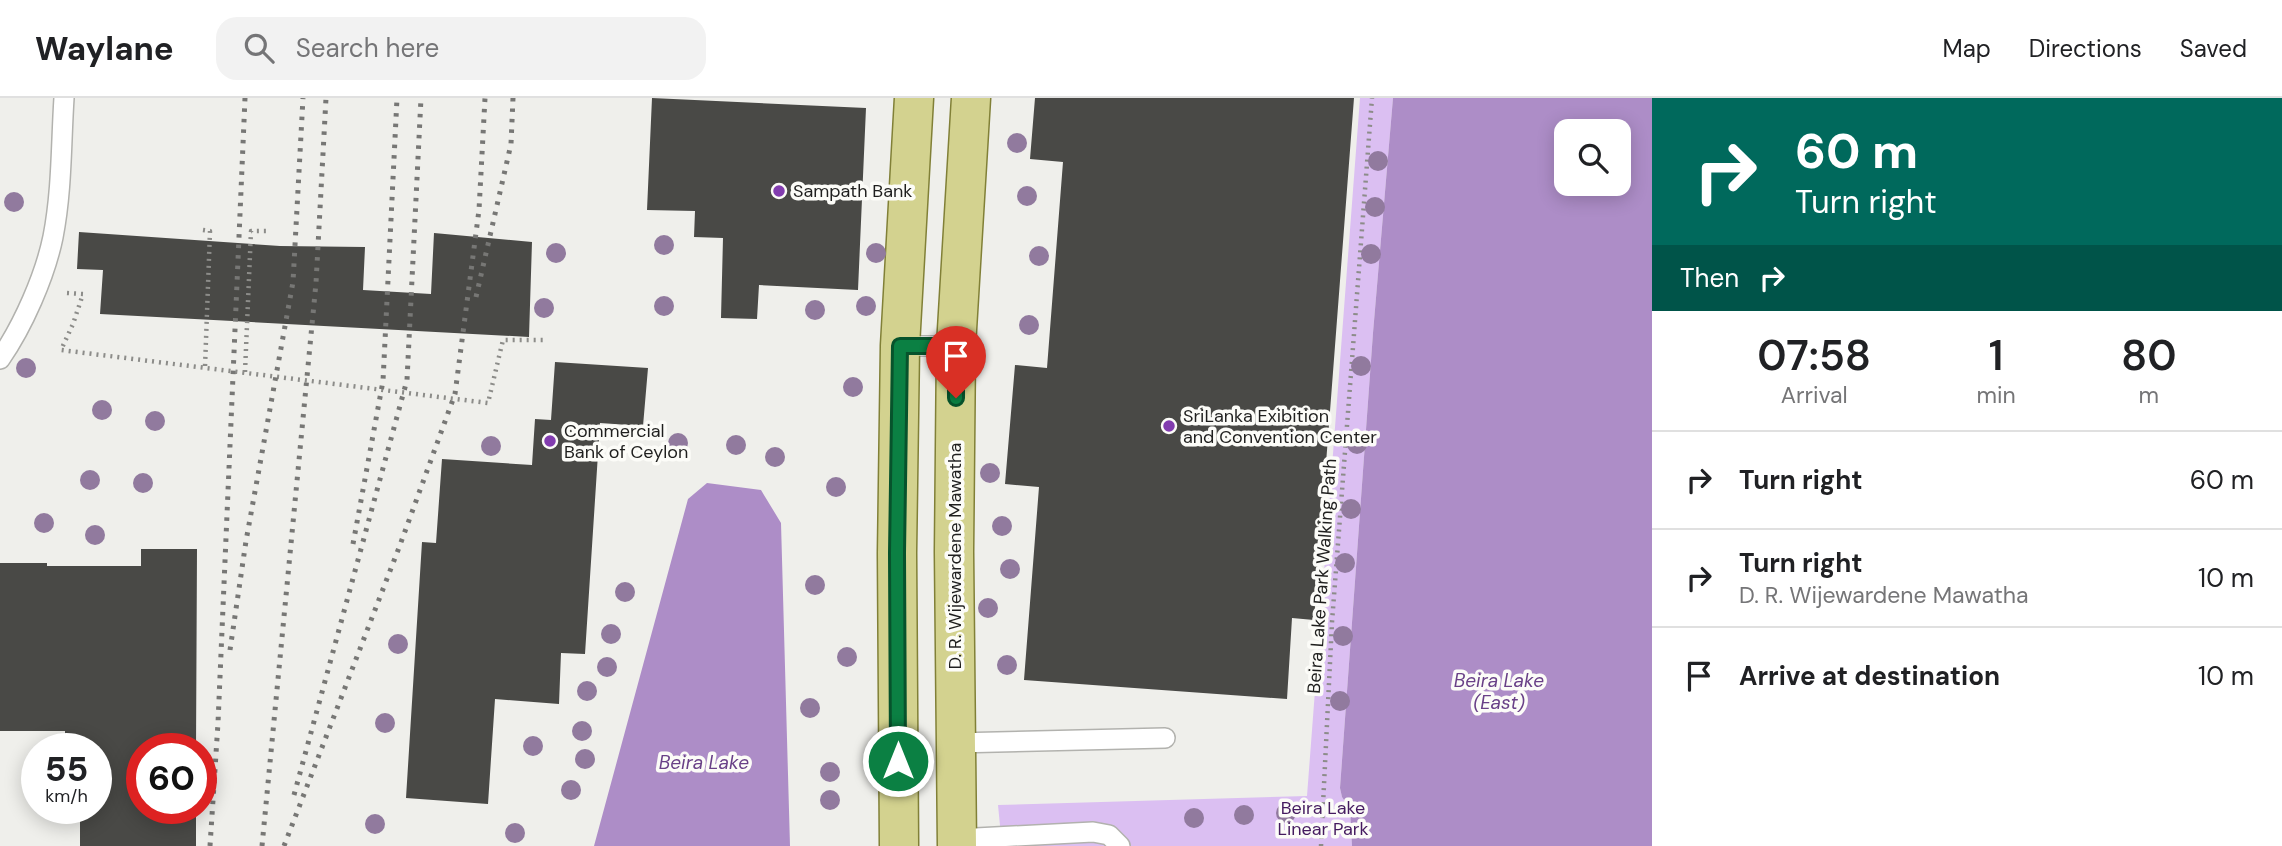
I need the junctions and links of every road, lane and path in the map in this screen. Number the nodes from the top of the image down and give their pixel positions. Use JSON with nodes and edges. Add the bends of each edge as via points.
{"nodes":[{"id":1,"x":64,"y":98,"type":"edge"},
{"id":2,"x":914,"y":98,"type":"edge"},
{"id":3,"x":971,"y":98,"type":"edge"},
{"id":4,"x":1372,"y":98,"type":"edge"},
{"id":5,"x":203,"y":230,"type":"dead end"},
{"id":6,"x":267,"y":231,"type":"dead end"},
{"id":7,"x":83,"y":294,"type":"dead end"},
{"id":8,"x":544,"y":340,"type":"dead end"},
{"id":9,"x":900,"y":346,"type":"junction"},
{"id":10,"x":956,"y":346,"type":"junction"},
{"id":11,"x":0,"y":359,"type":"edge"},
{"id":12,"x":205,"y":367,"type":"junction"},
{"id":13,"x":245,"y":372,"type":"junction"},
{"id":14,"x":1165,"y":738,"type":"dead end"},
{"id":15,"x":955,"y":743,"type":"junction"},
{"id":16,"x":957,"y":843,"type":"edge"},
{"id":17,"x":899,"y":846,"type":"edge"},
{"id":18,"x":1120,"y":846,"type":"edge"},
{"id":19,"x":1321,"y":846,"type":"edge"}],
"edges":[{"from":1,"to":11,"type":"lane","via":[[52,240],[35,291]]},
{"from":2,"to":9,"type":"main road"},
{"from":3,"to":10,"type":"main road","name":"D. R. Wijewardene Mawatha"},
{"from":4,"to":19,"type":"path","name":"Beira Lake Park Walking Path","via":[[1332,622]]},
{"from":5,"to":12,"type":"path","via":[[211,230]]},
{"from":6,"to":13,"type":"path","via":[[251,230]]},
{"from":7,"to":12,"type":"path","via":[[61,350]]},
{"from":8,"to":13,"type":"path","via":[[502,340],[488,403]]},
{"from":9,"to":10,"type":"lane"},
{"from":9,"to":17,"type":"main road"},
{"from":10,"to":15,"type":"main road","name":"D. R. Wijewardene Mawatha"},
{"from":12,"to":13,"type":"path"},
{"from":14,"to":15,"type":"lane"},
{"from":15,"to":16,"type":"main road","name":"D. R. Wijewardene Mawatha"},
{"from":16,"to":18,"type":"lane","via":[[1093,832],[1109,835]]}]}
